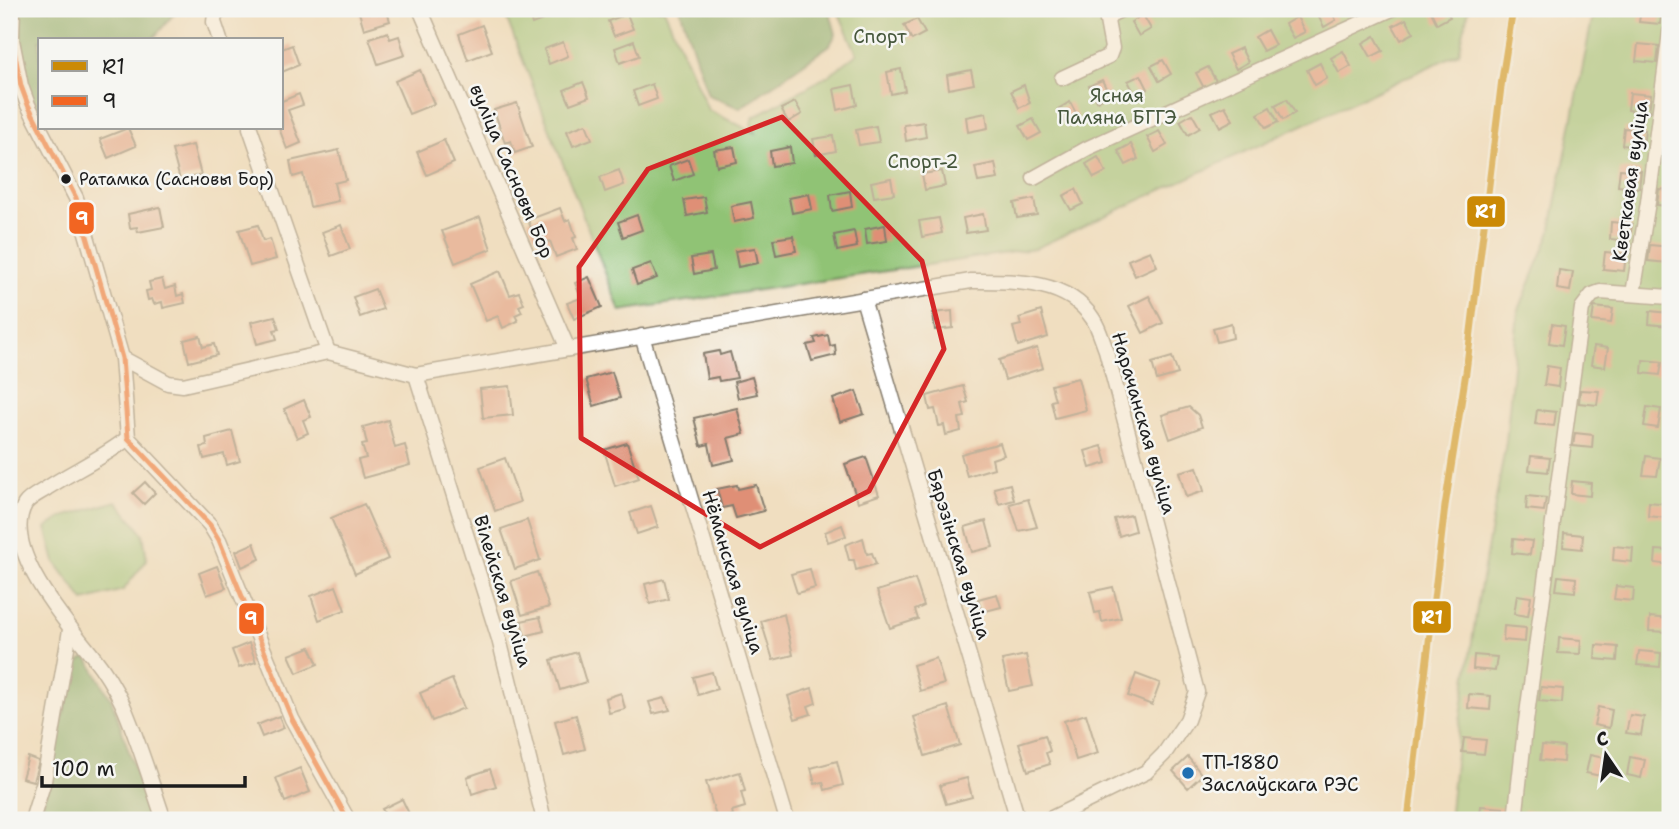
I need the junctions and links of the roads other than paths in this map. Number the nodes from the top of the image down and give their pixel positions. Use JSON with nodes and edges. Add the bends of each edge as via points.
{"nodes":[{"id":1,"x":13,"y":9,"type":"edge"},
{"id":2,"x":224,"y":9,"type":"edge"},
{"id":3,"x":420,"y":9,"type":"edge"},
{"id":4,"x":1123,"y":9,"type":"edge"},
{"id":5,"x":1392,"y":9,"type":"edge"},
{"id":6,"x":1670,"y":32,"type":"edge"},
{"id":7,"x":219,"y":38,"type":"edge"},
{"id":8,"x":1062,"y":78,"type":"dead end"},
{"id":9,"x":38,"y":124,"type":"edge"},
{"id":10,"x":41,"y":130,"type":"edge"},
{"id":11,"x":251,"y":130,"type":"edge"},
{"id":12,"x":1034,"y":178,"type":"dead end"},
{"id":13,"x":1633,"y":294,"type":"junction"},
{"id":14,"x":1670,"y":297,"type":"edge"},
{"id":15,"x":863,"y":299,"type":"junction"},
{"id":16,"x":642,"y":336,"type":"junction"},
{"id":17,"x":568,"y":349,"type":"junction"},
{"id":18,"x":328,"y":352,"type":"junction"},
{"id":19,"x":121,"y":358,"type":"junction"},
{"id":20,"x":416,"y":375,"type":"junction"},
{"id":21,"x":128,"y":438,"type":"junction"},
{"id":22,"x":70,"y":630,"type":"junction"},
{"id":23,"x":32,"y":820,"type":"edge"},
{"id":24,"x":164,"y":820,"type":"edge"},
{"id":25,"x":348,"y":820,"type":"edge"},
{"id":26,"x":544,"y":820,"type":"edge"},
{"id":27,"x":787,"y":820,"type":"edge"},
{"id":28,"x":1018,"y":820,"type":"edge"},
{"id":29,"x":1048,"y":820,"type":"edge"},
{"id":30,"x":1515,"y":820,"type":"edge"}],
"edges":[{"from":1,"to":9,"type":"street","via":[[12,40],[21,86]]},
{"from":2,"to":7,"type":"street","via":[[215,15]]},
{"from":3,"to":17,"type":"street","name":"вуліца Сасновы Бор"},
{"from":4,"to":8,"type":"street","via":[[1107,22],[1109,56]]},
{"from":5,"to":12,"type":"street","via":[[1099,143]]},
{"from":6,"to":13,"type":"street","name":"Кветкавая вуліца"},
{"from":10,"to":19,"type":"street","via":[[76,198]]},
{"from":11,"to":18,"type":"street"},
{"from":13,"to":14,"type":"street"},
{"from":13,"to":30,"type":"street","via":[[1600,292],[1582,308]]},
{"from":15,"to":16,"type":"street","name":"Нарачанская вуліца"},
{"from":15,"to":28,"type":"street","name":"Бярэзінская вуліца"},
{"from":15,"to":29,"type":"street","name":"Нарачанская вуліца","via":[[971,281],[1033,284],[1078,300],[1094,320],[1106,350],[1197,692],[1187,720],[1146,772]]},
{"from":16,"to":17,"type":"street","name":"Нарачанская вуліца"},
{"from":16,"to":27,"type":"street","name":"Нёманская вуліца"},
{"from":17,"to":20,"type":"street","name":"Нарачанская вуліца"},
{"from":18,"to":19,"type":"street","via":[[183,385],[168,383]]},
{"from":18,"to":20,"type":"street"},
{"from":19,"to":21,"type":"street"},
{"from":20,"to":26,"type":"street","name":"Вілейская вуліца","via":[[499,639]]},
{"from":21,"to":22,"type":"street","via":[[34,496],[20,515],[20,545],[32,575]]},
{"from":21,"to":25,"type":"street","via":[[219,540],[292,719]]},
{"from":22,"to":23,"type":"street","via":[[44,781]]},
{"from":22,"to":24,"type":"street","via":[[99,665],[122,704]]}]}
